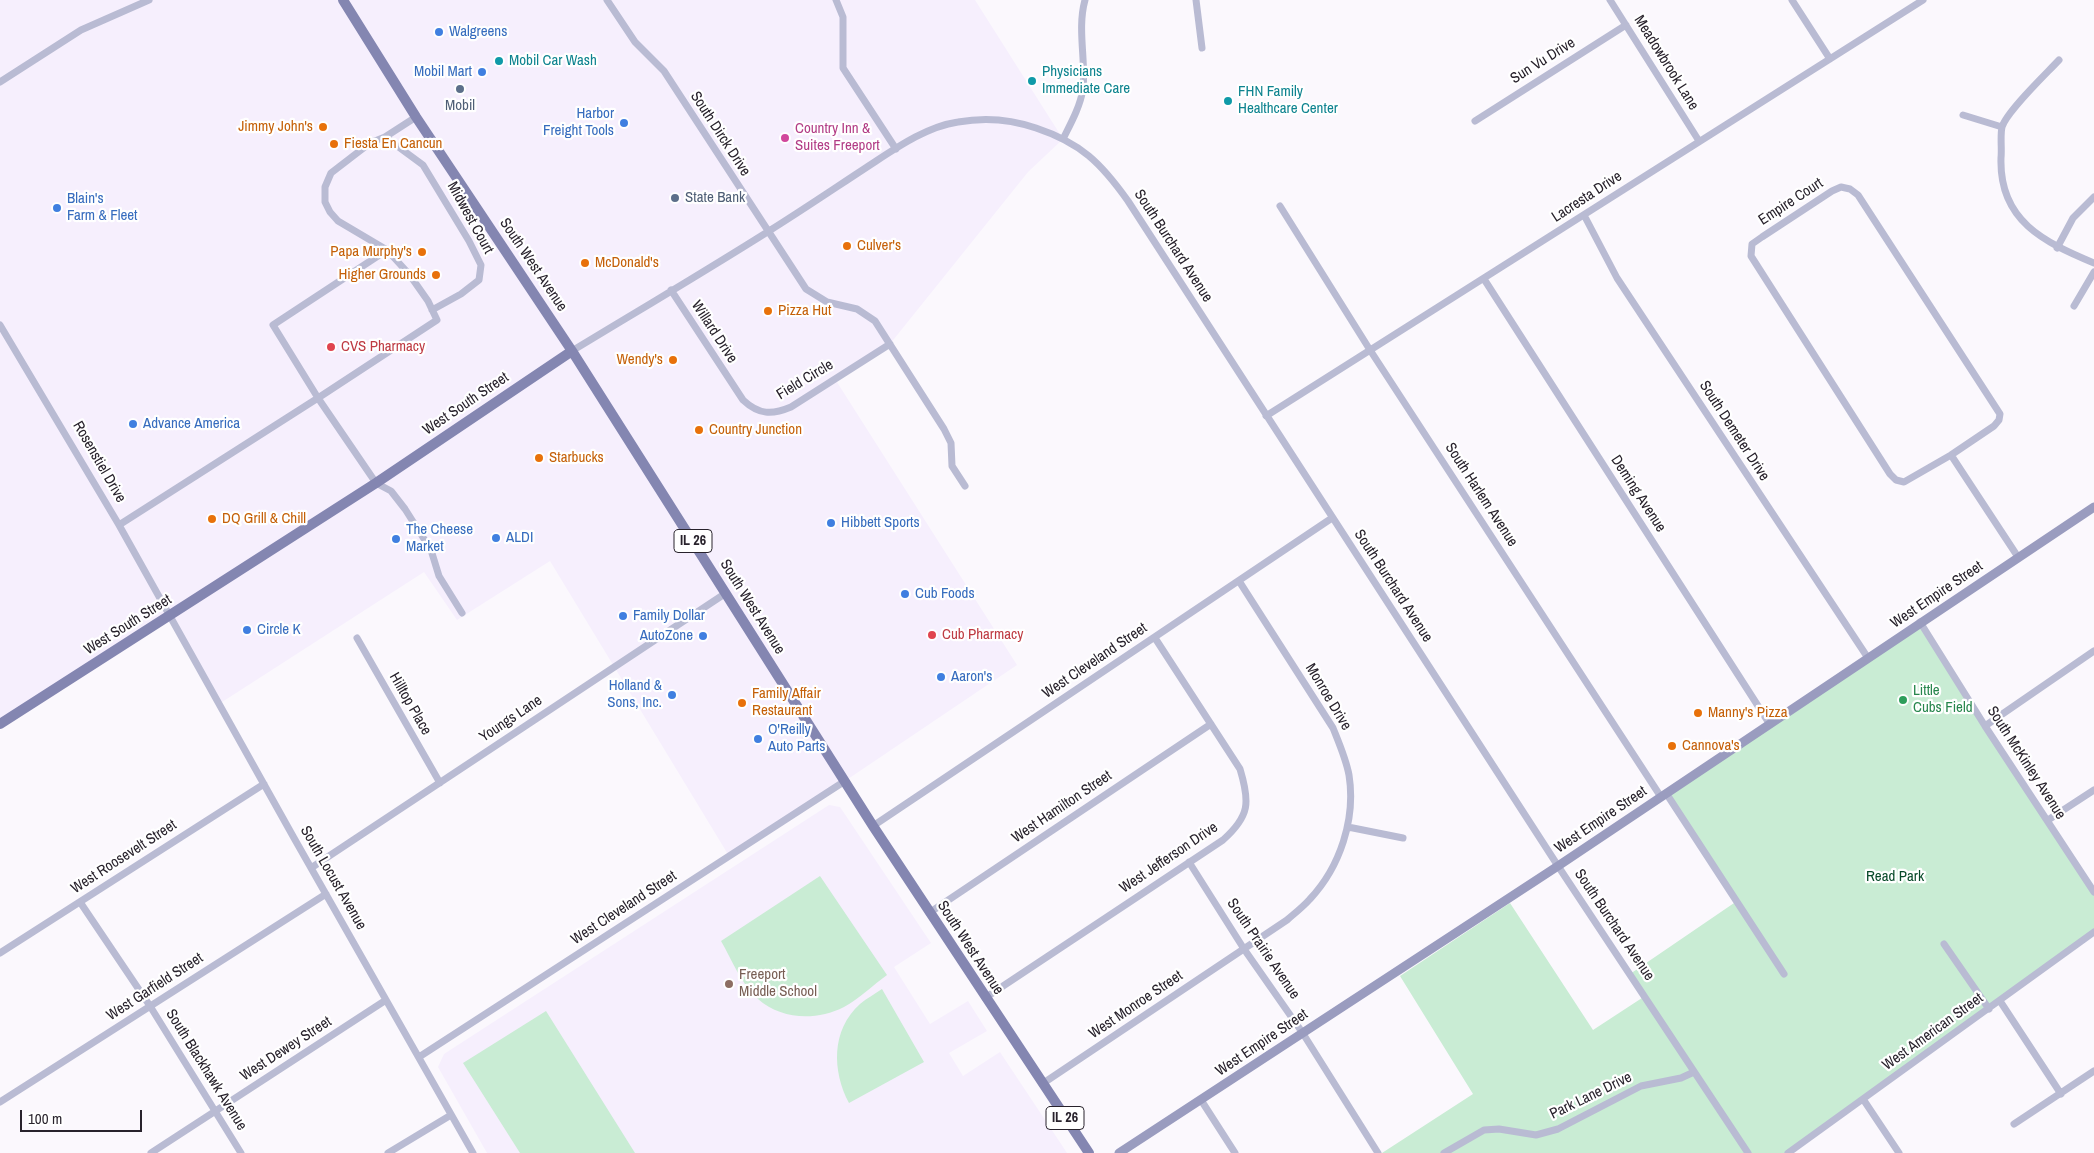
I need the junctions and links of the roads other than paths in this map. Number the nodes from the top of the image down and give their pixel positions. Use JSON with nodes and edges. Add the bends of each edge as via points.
{"nodes":[{"id":1,"x":149,"y":0,"type":"edge"},
{"id":2,"x":343,"y":0,"type":"edge"},
{"id":3,"x":607,"y":0,"type":"edge"},
{"id":4,"x":836,"y":0,"type":"edge"},
{"id":5,"x":1085,"y":0,"type":"edge"},
{"id":6,"x":1196,"y":0,"type":"edge"},
{"id":7,"x":1610,"y":0,"type":"edge"},
{"id":8,"x":1792,"y":0,"type":"edge"},
{"id":9,"x":1923,"y":0,"type":"edge"},
{"id":10,"x":1626,"y":26,"type":"junction"},
{"id":11,"x":1202,"y":48,"type":"dead end"},
{"id":12,"x":1830,"y":59,"type":"junction"},
{"id":13,"x":2059,"y":60,"type":"dead end"},
{"id":14,"x":0,"y":82,"type":"edge"},
{"id":15,"x":1963,"y":114,"type":"dead end"},
{"id":16,"x":416,"y":117,"type":"junction"},
{"id":17,"x":1475,"y":120,"type":"dead end"},
{"id":18,"x":956,"y":122,"type":"joint"},
{"id":19,"x":2002,"y":127,"type":"junction"},
{"id":20,"x":385,"y":137,"type":"junction"},
{"id":21,"x":1063,"y":139,"type":"junction"},
{"id":22,"x":1699,"y":141,"type":"junction"},
{"id":23,"x":896,"y":149,"type":"junction"},
{"id":24,"x":2094,"y":197,"type":"edge"},
{"id":25,"x":1280,"y":206,"type":"dead end"},
{"id":26,"x":1584,"y":215,"type":"junction"},
{"id":27,"x":768,"y":232,"type":"junction"},
{"id":28,"x":2057,"y":248,"type":"junction"},
{"id":29,"x":387,"y":250,"type":"junction"},
{"id":30,"x":2094,"y":264,"type":"edge"},
{"id":31,"x":2094,"y":272,"type":"edge"},
{"id":32,"x":1484,"y":279,"type":"junction"},
{"id":33,"x":671,"y":290,"type":"junction"},
{"id":34,"x":2074,"y":306,"type":"dead end"},
{"id":35,"x":432,"y":310,"type":"junction"},
{"id":36,"x":0,"y":325,"type":"edge"},
{"id":37,"x":890,"y":344,"type":"junction"},
{"id":38,"x":1370,"y":350,"type":"junction"},
{"id":39,"x":572,"y":351,"type":"junction"},
{"id":40,"x":735,"y":389,"type":"joint"},
{"id":41,"x":318,"y":398,"type":"junction"},
{"id":42,"x":1266,"y":416,"type":"junction"},
{"id":43,"x":1951,"y":455,"type":"junction"},
{"id":44,"x":376,"y":483,"type":"junction"},
{"id":45,"x":965,"y":486,"type":"dead end"},
{"id":46,"x":2094,"y":507,"type":"edge"},
{"id":47,"x":1332,"y":518,"type":"junction"},
{"id":48,"x":119,"y":524,"type":"junction"},
{"id":49,"x":2018,"y":557,"type":"junction"},
{"id":50,"x":1239,"y":581,"type":"junction"},
{"id":51,"x":726,"y":593,"type":"junction"},
{"id":52,"x":462,"y":613,"type":"dead end"},
{"id":53,"x":170,"y":616,"type":"junction"},
{"id":54,"x":1920,"y":622,"type":"junction"},
{"id":55,"x":357,"y":638,"type":"dead end"},
{"id":56,"x":1155,"y":638,"type":"junction"},
{"id":57,"x":2094,"y":650,"type":"edge"},
{"id":58,"x":1868,"y":658,"type":"junction"},
{"id":59,"x":1769,"y":723,"type":"junction"},
{"id":60,"x":0,"y":724,"type":"edge"},
{"id":61,"x":1211,"y":724,"type":"junction"},
{"id":62,"x":1985,"y":726,"type":"junction"},
{"id":63,"x":845,"y":781,"type":"junction"},
{"id":64,"x":440,"y":783,"type":"junction"},
{"id":65,"x":264,"y":784,"type":"junction"},
{"id":66,"x":2094,"y":790,"type":"edge"},
{"id":67,"x":1664,"y":795,"type":"junction"},
{"id":68,"x":2048,"y":820,"type":"junction"},
{"id":69,"x":873,"y":826,"type":"junction"},
{"id":70,"x":1348,"y":827,"type":"junction"},
{"id":71,"x":1403,"y":838,"type":"dead end"},
{"id":72,"x":1189,"y":862,"type":"junction"},
{"id":73,"x":1558,"y":866,"type":"junction"},
{"id":74,"x":311,"y":868,"type":"junction"},
{"id":75,"x":2094,"y":892,"type":"edge"},
{"id":76,"x":326,"y":894,"type":"junction"},
{"id":77,"x":80,"y":902,"type":"junction"},
{"id":78,"x":930,"y":913,"type":"junction"},
{"id":79,"x":2094,"y":932,"type":"edge"},
{"id":80,"x":1944,"y":944,"type":"dead end"},
{"id":81,"x":1244,"y":949,"type":"junction"},
{"id":82,"x":0,"y":953,"type":"edge"},
{"id":83,"x":1784,"y":974,"type":"dead end"},
{"id":84,"x":985,"y":998,"type":"junction"},
{"id":85,"x":386,"y":1000,"type":"junction"},
{"id":86,"x":2000,"y":1001,"type":"junction"},
{"id":87,"x":150,"y":1006,"type":"junction"},
{"id":88,"x":1989,"y":1009,"type":"junction"},
{"id":89,"x":1302,"y":1032,"type":"junction"},
{"id":90,"x":419,"y":1057,"type":"junction"},
{"id":91,"x":2094,"y":1071,"type":"edge"},
{"id":92,"x":1694,"y":1072,"type":"junction"},
{"id":93,"x":1042,"y":1084,"type":"junction"},
{"id":94,"x":2061,"y":1094,"type":"junction"},
{"id":95,"x":1864,"y":1099,"type":"junction"},
{"id":96,"x":1201,"y":1100,"type":"junction"},
{"id":97,"x":0,"y":1102,"type":"edge"},
{"id":98,"x":216,"y":1111,"type":"junction"},
{"id":99,"x":452,"y":1115,"type":"junction"},
{"id":100,"x":2014,"y":1124,"type":"dead end"},
{"id":101,"x":151,"y":1153,"type":"edge"},
{"id":102,"x":241,"y":1153,"type":"edge"},
{"id":103,"x":388,"y":1153,"type":"edge"},
{"id":104,"x":473,"y":1153,"type":"edge"},
{"id":105,"x":1089,"y":1153,"type":"edge"},
{"id":106,"x":1119,"y":1153,"type":"edge"},
{"id":107,"x":1235,"y":1153,"type":"edge"},
{"id":108,"x":1378,"y":1153,"type":"edge"},
{"id":109,"x":1444,"y":1153,"type":"edge"},
{"id":110,"x":1748,"y":1153,"type":"edge"},
{"id":111,"x":1788,"y":1153,"type":"edge"},
{"id":112,"x":1899,"y":1153,"type":"edge"}],
"edges":[{"from":1,"to":14,"type":"street","via":[[81,30]]},
{"from":2,"to":16,"type":"main road","name":"South West Avenue","number":"IL 26"},
{"from":3,"to":27,"type":"street","name":"South Dirck Drive","via":[[635,42],[664,71]]},
{"from":4,"to":23,"type":"street","via":[[843,17],[844,68]]},
{"from":5,"to":21,"type":"street","via":[[1080,103]]},
{"from":6,"to":11,"type":"street"},
{"from":7,"to":10,"type":"street","name":"Meadowbrook Lane"},
{"from":8,"to":12,"type":"street"},
{"from":9,"to":12,"type":"street","name":"Lacresta Drive"},
{"from":10,"to":17,"type":"street","name":"Sun Vu Drive"},
{"from":10,"to":22,"type":"street","name":"Meadowbrook Lane"},
{"from":12,"to":22,"type":"street","name":"Lacresta Drive"},
{"from":13,"to":19,"type":"street"},
{"from":15,"to":19,"type":"street"},
{"from":16,"to":20,"type":"street"},
{"from":16,"to":39,"type":"main road","name":"South West Avenue","number":"IL 26"},
{"from":18,"to":21,"type":"street","name":"South Burchard Avenue","via":[[989,118],[1020,122]]},
{"from":18,"to":23,"type":"street","name":"West South Street","via":[[918,136]]},
{"from":19,"to":28,"type":"street","via":[[2001,174],[2006,195],[2032,232]]},
{"from":20,"to":29,"type":"street","via":[[370,143],[331,173],[325,187],[325,202],[338,221]]},
{"from":20,"to":35,"type":"street","name":"Midwest Court","via":[[423,165],[481,265],[478,280]]},
{"from":21,"to":42,"type":"street","name":"South Burchard Avenue","via":[[1091,156],[1111,177]]},
{"from":22,"to":26,"type":"street","name":"Lacresta Drive"},
{"from":23,"to":27,"type":"street","name":"West South Street"},
{"from":24,"to":28,"type":"street","via":[[2073,218]]},
{"from":25,"to":38,"type":"street","name":"South Harlem Avenue"},
{"from":26,"to":32,"type":"street","name":"Lacresta Drive"},
{"from":26,"to":58,"type":"street","name":"South Demeter Drive","via":[[1617,278]]},
{"from":27,"to":33,"type":"street","name":"West South Street"},
{"from":27,"to":37,"type":"street","name":"South Dirck Drive","via":[[806,289],[828,302],[857,309],[875,322]]},
{"from":28,"to":30,"type":"street"},
{"from":29,"to":35,"type":"street","via":[[409,274]]},
{"from":29,"to":41,"type":"street","via":[[273,325]]},
{"from":31,"to":34,"type":"street"},
{"from":32,"to":38,"type":"street","name":"Lacresta Drive"},
{"from":32,"to":59,"type":"street","name":"Deming Avenue"},
{"from":33,"to":39,"type":"street","name":"West South Street"},
{"from":33,"to":40,"type":"street","name":"Willard Drive"},
{"from":35,"to":41,"type":"street","via":[[437,320]]},
{"from":36,"to":48,"type":"street","name":"Rosenstiel Drive"},
{"from":37,"to":40,"type":"street","name":"Field Circle","via":[[791,407],[775,413],[750,407]]},
{"from":37,"to":45,"type":"street","name":"South Dirck Drive","via":[[944,429],[951,443],[952,466]]},
{"from":38,"to":42,"type":"street","name":"Lacresta Drive"},
{"from":38,"to":67,"type":"street","name":"South Harlem Avenue"},
{"from":39,"to":44,"type":"main road","name":"West South Street"},
{"from":39,"to":51,"type":"main road","name":"South West Avenue","number":"IL 26"},
{"from":41,"to":44,"type":"street"},
{"from":41,"to":48,"type":"street"},
{"from":42,"to":47,"type":"street","name":"South Burchard Avenue"},
{"from":43,"to":43,"type":"street","name":"Empire Court","via":[[1994,426],[2000,414],[1858,195],[1841,187],[1832,191],[1752,244],[1751,256],[1890,474],[1904,482]]},
{"from":43,"to":49,"type":"street"},
{"from":44,"to":52,"type":"street","via":[[391,491],[405,509],[431,550],[439,576]]},
{"from":44,"to":53,"type":"main road","name":"West South Street"},
{"from":46,"to":49,"type":"main road","name":"West Empire Street"},
{"from":47,"to":50,"type":"street","name":"West Cleveland Street"},
{"from":47,"to":73,"type":"street","name":"South Burchard Avenue"},
{"from":48,"to":53,"type":"street","name":"Rosenstiel Drive"},
{"from":49,"to":54,"type":"main road","name":"West Empire Street"},
{"from":50,"to":56,"type":"street","name":"West Cleveland Street"},
{"from":50,"to":70,"type":"street","name":"Monroe Drive","via":[[1334,728],[1349,775]]},
{"from":51,"to":63,"type":"main road","name":"South West Avenue","number":"IL 26"},
{"from":51,"to":64,"type":"street","name":"Youngs Lane"},
{"from":53,"to":60,"type":"main road","name":"West South Street"},
{"from":53,"to":65,"type":"street","name":"South Locust Avenue"},
{"from":54,"to":58,"type":"main road","name":"West Empire Street"},
{"from":54,"to":62,"type":"street","name":"South McKinley Avenue"},
{"from":55,"to":64,"type":"street","name":"Hilltop Place"},
{"from":56,"to":61,"type":"street","name":"West Jefferson Drive"},
{"from":56,"to":69,"type":"street","name":"West Cleveland Street"},
{"from":57,"to":62,"type":"street"},
{"from":58,"to":59,"type":"main road","name":"West Empire Street"},
{"from":59,"to":67,"type":"main road","name":"West Empire Street"},
{"from":61,"to":72,"type":"street","name":"West Jefferson Drive","via":[[1240,769],[1247,791],[1246,810],[1237,828]]},
{"from":61,"to":78,"type":"street","name":"West Hamilton Street"},
{"from":62,"to":68,"type":"street","name":"South McKinley Avenue"},
{"from":63,"to":69,"type":"main road","name":"South West Avenue","number":"IL 26"},
{"from":63,"to":90,"type":"street","name":"West Cleveland Street"},
{"from":64,"to":74,"type":"street","name":"Youngs Lane"},
{"from":65,"to":74,"type":"street","name":"South Locust Avenue"},
{"from":65,"to":77,"type":"street","name":"West Roosevelt Street"},
{"from":66,"to":68,"type":"street"},
{"from":67,"to":73,"type":"main road","name":"West Empire Street"},
{"from":67,"to":83,"type":"street"},
{"from":68,"to":75,"type":"street","name":"South McKinley Avenue"},
{"from":69,"to":78,"type":"main road","name":"South West Avenue","number":"IL 26"},
{"from":70,"to":71,"type":"street"},
{"from":70,"to":81,"type":"street","name":"Monroe Drive","via":[[1327,876],[1310,899],[1287,920]]},
{"from":72,"to":81,"type":"street","name":"South Prairie Avenue"},
{"from":72,"to":84,"type":"street","name":"West Jefferson Drive"},
{"from":73,"to":89,"type":"main road","name":"West Empire Street"},
{"from":73,"to":92,"type":"street","name":"South Burchard Avenue"},
{"from":74,"to":76,"type":"street","name":"South Locust Avenue"},
{"from":76,"to":85,"type":"street","name":"South Locust Avenue"},
{"from":76,"to":87,"type":"street","name":"West Garfield Street"},
{"from":77,"to":82,"type":"street","name":"West Roosevelt Street"},
{"from":77,"to":87,"type":"street","name":"South Blackhawk Avenue"},
{"from":78,"to":84,"type":"main road","name":"South West Avenue","number":"IL 26"},
{"from":79,"to":86,"type":"street","name":"West American Street"},
{"from":80,"to":88,"type":"street"},
{"from":81,"to":89,"type":"street","name":"South Prairie Avenue"},
{"from":81,"to":93,"type":"street","name":"West Monroe Street"},
{"from":84,"to":93,"type":"main road","name":"South West Avenue","number":"IL 26"},
{"from":85,"to":90,"type":"street","name":"South Locust Avenue"},
{"from":85,"to":98,"type":"street","name":"West Dewey Street"},
{"from":86,"to":88,"type":"street","name":"West American Street"},
{"from":86,"to":94,"type":"street"},
{"from":87,"to":97,"type":"street","name":"West Garfield Street"},
{"from":87,"to":98,"type":"street","name":"South Blackhawk Avenue"},
{"from":88,"to":95,"type":"street","name":"West American Street"},
{"from":89,"to":96,"type":"main road","name":"West Empire Street"},
{"from":89,"to":108,"type":"street","name":"South Prairie Avenue"},
{"from":90,"to":99,"type":"street","name":"South Locust Avenue"},
{"from":91,"to":94,"type":"street"},
{"from":92,"to":109,"type":"street","name":"Park Lane Drive","via":[[1641,1086],[1558,1128],[1536,1135],[1484,1130]]},
{"from":92,"to":110,"type":"street","name":"South Burchard Avenue"},
{"from":93,"to":105,"type":"main road","name":"South West Avenue","number":"IL 26"},
{"from":94,"to":100,"type":"street"},
{"from":95,"to":111,"type":"street","name":"West American Street"},
{"from":95,"to":112,"type":"street"},
{"from":96,"to":106,"type":"main road","name":"West Empire Street"},
{"from":96,"to":107,"type":"street"},
{"from":98,"to":101,"type":"street","name":"West Dewey Street"},
{"from":98,"to":102,"type":"street","name":"South Blackhawk Avenue"},
{"from":99,"to":103,"type":"street"},
{"from":99,"to":104,"type":"street","name":"South Locust Avenue"}]}
